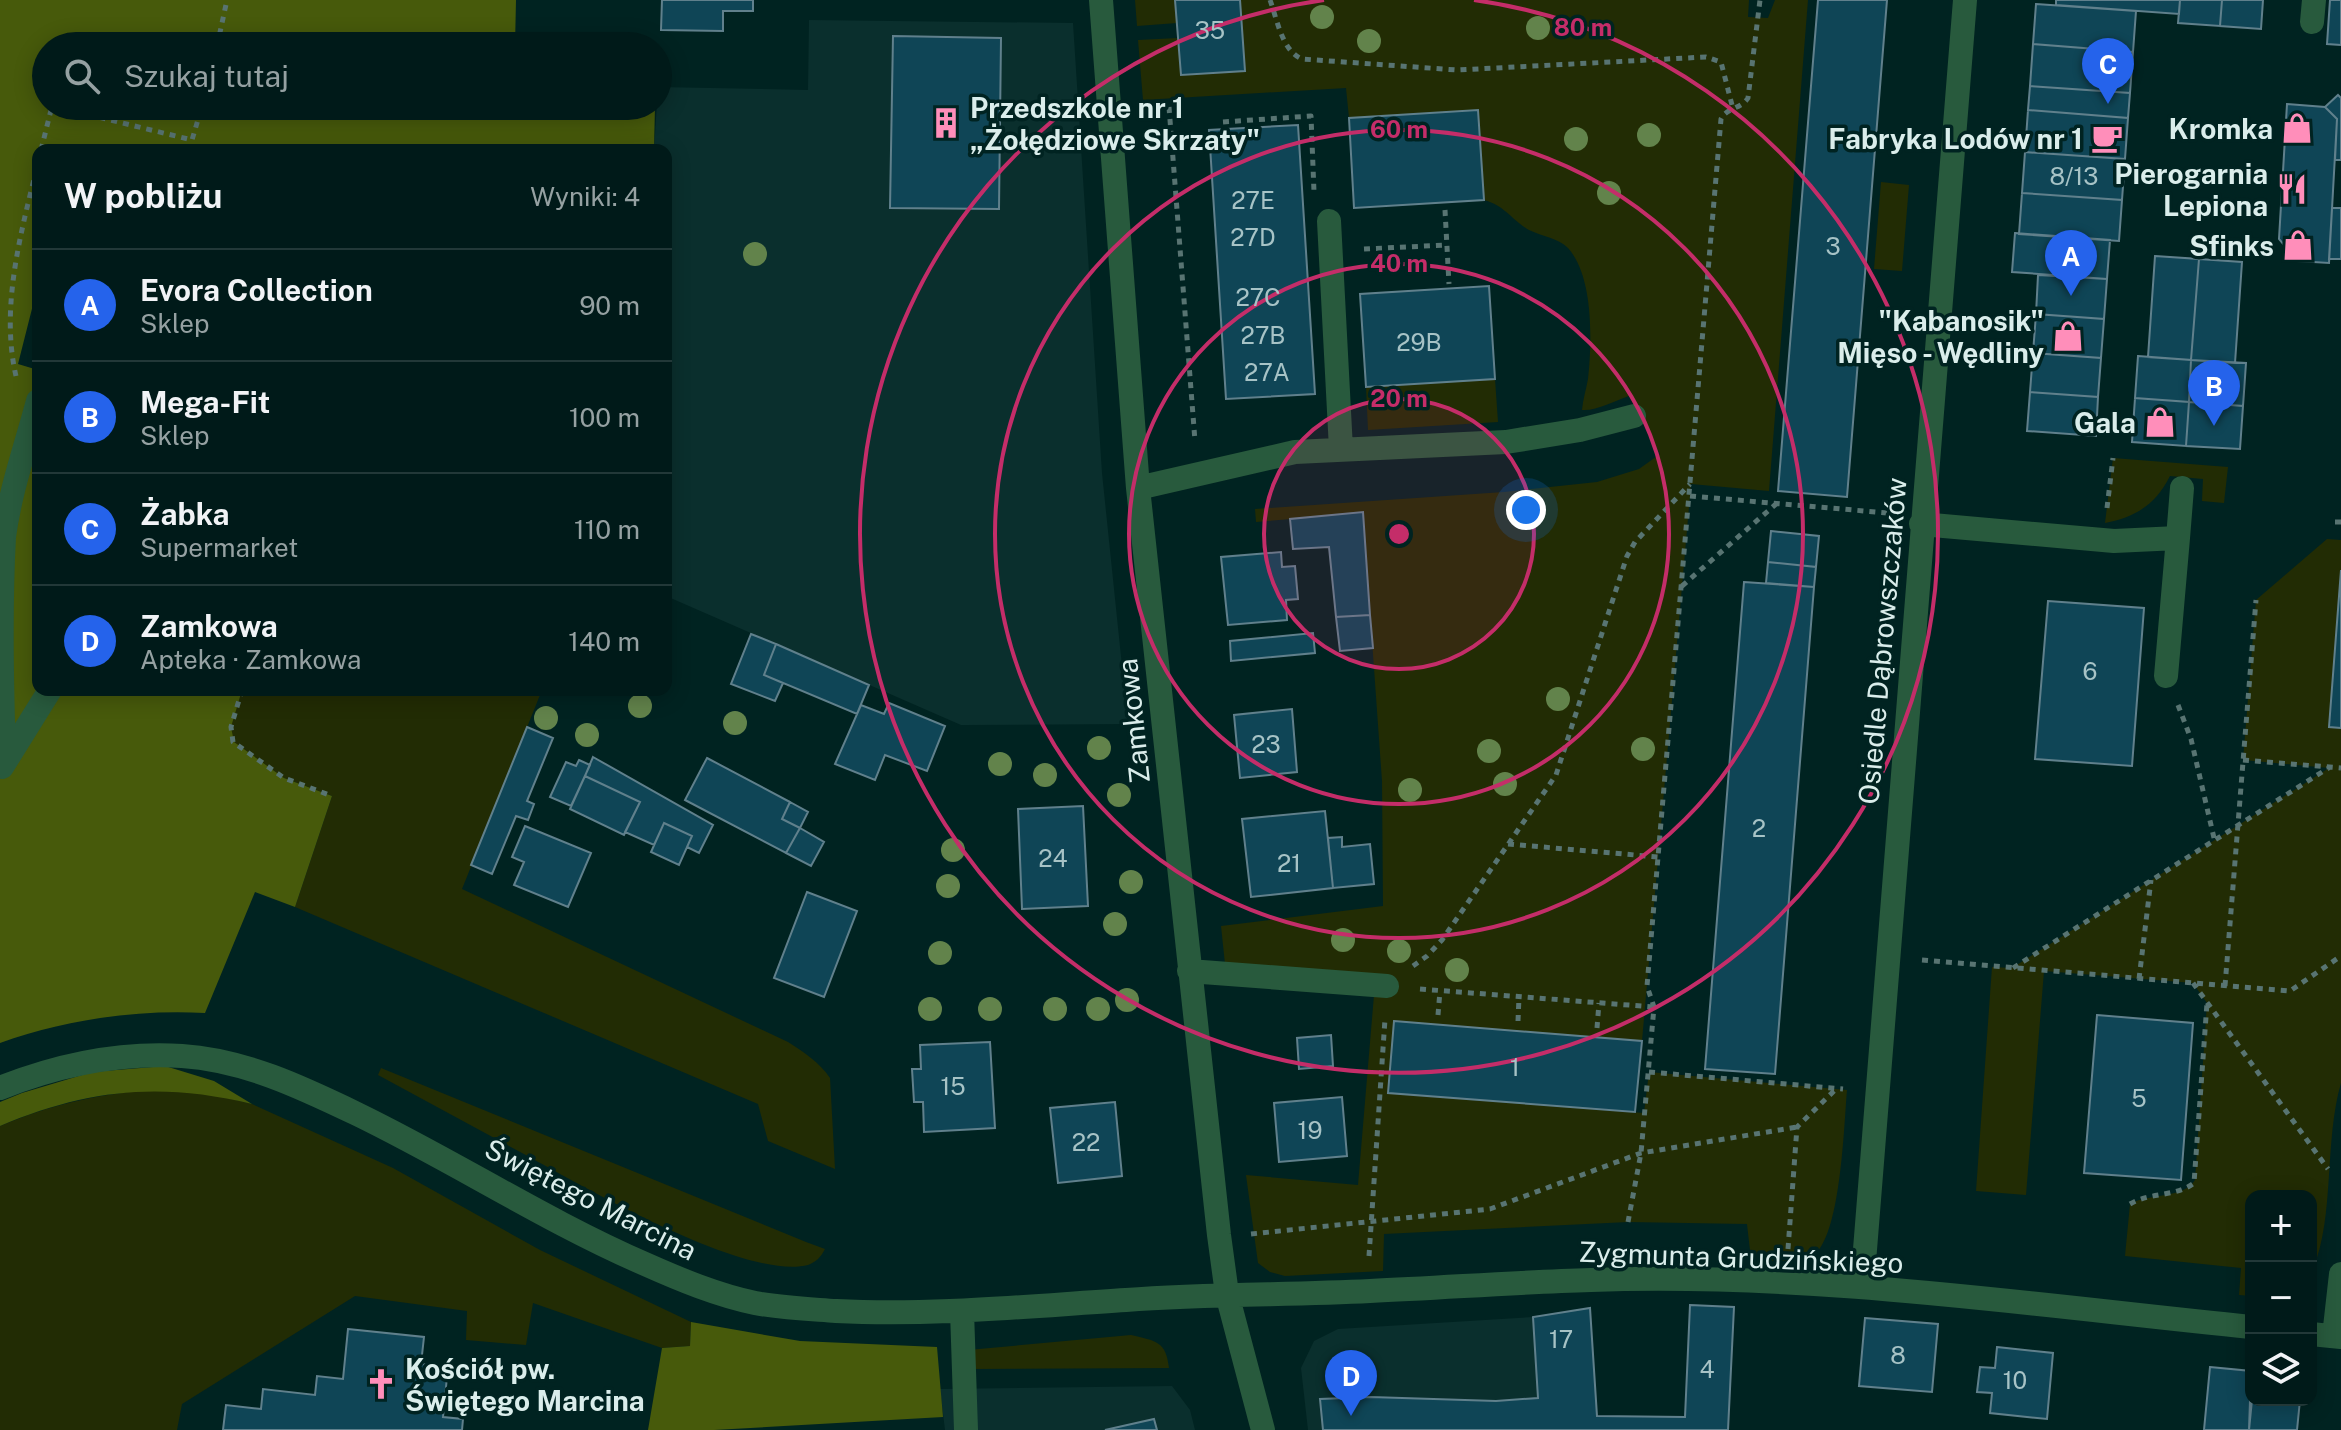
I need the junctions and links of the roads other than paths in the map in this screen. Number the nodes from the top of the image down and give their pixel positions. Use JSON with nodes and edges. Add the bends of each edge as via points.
{"nodes":[{"id":1,"x":1101,"y":0,"type":"edge"},
{"id":2,"x":1965,"y":0,"type":"edge"},
{"id":3,"x":1329,"y":221,"type":"dead end"},
{"id":4,"x":1634,"y":416,"type":"dead end"},
{"id":5,"x":32,"y":423,"type":"edge"},
{"id":6,"x":1341,"y":449,"type":"junction"},
{"id":7,"x":1138,"y":488,"type":"junction"},
{"id":8,"x":2182,"y":488,"type":"dead end"},
{"id":9,"x":1921,"y":524,"type":"junction"},
{"id":10,"x":2178,"y":538,"type":"junction"},
{"id":11,"x":2166,"y":676,"type":"dead end"},
{"id":12,"x":46,"y":696,"type":"edge"},
{"id":13,"x":2,"y":768,"type":"edge"},
{"id":14,"x":1189,"y":971,"type":"junction"},
{"id":15,"x":1387,"y":986,"type":"road end"},
{"id":16,"x":0,"y":1088,"type":"edge"},
{"id":17,"x":2341,"y":1274,"type":"edge"},
{"id":18,"x":1862,"y":1287,"type":"junction"},
{"id":19,"x":1227,"y":1294,"type":"junction"},
{"id":20,"x":962,"y":1311,"type":"junction"},
{"id":21,"x":2245,"y":1326,"type":"edge"},
{"id":22,"x":2329,"y":1336,"type":"edge"},
{"id":23,"x":966,"y":1430,"type":"edge"},
{"id":24,"x":1263,"y":1430,"type":"edge"}],
"edges":[{"from":1,"to":7,"type":"street","name":"Zamkowa"},
{"from":2,"to":9,"type":"street","name":"Osiedle Dąbrowszczaków"},
{"from":3,"to":6,"type":"street"},
{"from":4,"to":6,"type":"street","via":[[1506,442]]},
{"from":5,"to":13,"type":"street","via":[[10,500],[0,574]]},
{"from":6,"to":7,"type":"street","via":[[1295,452]]},
{"from":7,"to":14,"type":"street","name":"Zamkowa"},
{"from":8,"to":10,"type":"street"},
{"from":9,"to":10,"type":"street","via":[[2103,540]]},
{"from":9,"to":18,"type":"street","name":"Osiedle Dąbrowszczaków"},
{"from":10,"to":11,"type":"street"},
{"from":12,"to":13,"type":"street"},
{"from":14,"to":15,"type":"street"},
{"from":14,"to":19,"type":"street","name":"Zamkowa"},
{"from":16,"to":20,"type":"street","name":"Świętego Marcina","via":[[113,1057],[186,1056],[234,1063],[322,1097],[592,1240],[720,1294],[806,1309]]},
{"from":17,"to":22,"type":"street"},
{"from":18,"to":19,"type":"street","name":"Zygmunta Grudzińskiego","via":[[1601,1279]]},
{"from":18,"to":21,"type":"street","name":"Zygmunta Grudzińskiego"},
{"from":19,"to":20,"type":"street","name":"Świętego Marcina"},
{"from":19,"to":24,"type":"street","name":"Zamkowa"},
{"from":20,"to":23,"type":"street"}]}
